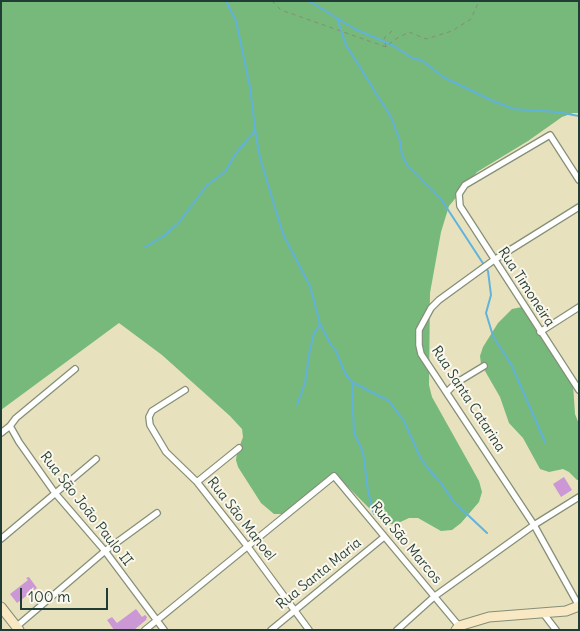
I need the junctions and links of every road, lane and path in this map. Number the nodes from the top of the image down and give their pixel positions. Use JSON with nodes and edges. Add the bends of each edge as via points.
{"nodes":[{"id":1,"x":272,"y":1,"type":"edge"},
{"id":2,"x":479,"y":1,"type":"edge"},
{"id":3,"x":392,"y":31,"type":"dead end"},
{"id":4,"x":386,"y":47,"type":"junction"},
{"id":5,"x":579,"y":180,"type":"edge"},
{"id":6,"x":579,"y":207,"type":"edge"},
{"id":7,"x":494,"y":260,"type":"junction"},
{"id":8,"x":579,"y":307,"type":"edge"},
{"id":9,"x":540,"y":332,"type":"junction"},
{"id":10,"x":484,"y":366,"type":"dead end"},
{"id":11,"x":75,"y":369,"type":"dead end"},
{"id":12,"x":185,"y":390,"type":"dead end"},
{"id":13,"x":579,"y":390,"type":"edge"},
{"id":14,"x":447,"y":392,"type":"junction"},
{"id":15,"x":10,"y":426,"type":"junction"},
{"id":16,"x":1,"y":433,"type":"edge"},
{"id":17,"x":239,"y":448,"type":"dead end"},
{"id":18,"x":96,"y":459,"type":"dead end"},
{"id":19,"x":197,"y":482,"type":"junction"},
{"id":20,"x":55,"y":493,"type":"junction"},
{"id":21,"x":579,"y":497,"type":"edge"},
{"id":22,"x":157,"y":513,"type":"dead end"},
{"id":23,"x":534,"y":526,"type":"junction"},
{"id":24,"x":384,"y":537,"type":"junction"},
{"id":25,"x":1,"y":539,"type":"edge"},
{"id":26,"x":248,"y":547,"type":"junction"},
{"id":27,"x":105,"y":552,"type":"junction"},
{"id":28,"x":435,"y":596,"type":"junction"},
{"id":29,"x":579,"y":606,"type":"edge"},
{"id":30,"x":1,"y":607,"type":"edge"},
{"id":31,"x":294,"y":610,"type":"junction"},
{"id":32,"x":543,"y":613,"type":"junction"},
{"id":33,"x":156,"y":621,"type":"junction"},
{"id":34,"x":457,"y":628,"type":"edge"},
{"id":35,"x":16,"y":629,"type":"edge"},
{"id":36,"x":145,"y":630,"type":"edge"},
{"id":37,"x":164,"y":630,"type":"edge"},
{"id":38,"x":271,"y":630,"type":"edge"},
{"id":39,"x":309,"y":630,"type":"edge"},
{"id":40,"x":397,"y":630,"type":"edge"},
{"id":41,"x":556,"y":630,"type":"edge"}],
"edges":[{"from":1,"to":4,"type":"path","via":[[281,10]]},
{"from":2,"to":4,"type":"path","via":[[471,19],[452,31],[426,39],[409,32]]},
{"from":3,"to":4,"type":"path","via":[[384,38]]},
{"from":5,"to":7,"type":"street","name":"Rua Timoneira","via":[[550,135],[465,185],[459,194],[460,206]]},
{"from":6,"to":7,"type":"street","name":"Rua Santa Catarina"},
{"from":7,"to":9,"type":"street","name":"Rua Timoneira"},
{"from":7,"to":14,"type":"street","name":"Rua Santa Catarina","via":[[439,300],[419,330],[421,354]]},
{"from":8,"to":9,"type":"street"},
{"from":9,"to":13,"type":"street","name":"Rua Timoneira"},
{"from":10,"to":14,"type":"street"},
{"from":11,"to":15,"type":"street"},
{"from":12,"to":19,"type":"street","name":"Rua São Manoel","via":[[152,411],[150,425],[166,452]]},
{"from":14,"to":23,"type":"street","name":"Rua Santa Catarina"},
{"from":15,"to":16,"type":"street"},
{"from":15,"to":20,"type":"street","name":"Rua São João Paulo II"},
{"from":17,"to":19,"type":"street"},
{"from":18,"to":20,"type":"street"},
{"from":19,"to":26,"type":"street","name":"Rua São Manoel"},
{"from":20,"to":25,"type":"street"},
{"from":20,"to":27,"type":"street","name":"Rua São João Paulo II"},
{"from":21,"to":23,"type":"street"},
{"from":22,"to":27,"type":"street"},
{"from":23,"to":28,"type":"street"},
{"from":23,"to":29,"type":"street","name":"Rua Santa Catarina"},
{"from":24,"to":26,"type":"street","name":"Rua São Marcos","via":[[334,476]]},
{"from":24,"to":28,"type":"street","name":"Rua São Marcos"},
{"from":24,"to":31,"type":"street","name":"Rua Santa Maria"},
{"from":26,"to":31,"type":"street","name":"Rua São Manoel"},
{"from":26,"to":33,"type":"street"},
{"from":27,"to":33,"type":"street","name":"Rua São João Paulo II"},
{"from":27,"to":35,"type":"street"},
{"from":28,"to":34,"type":"street","name":"Rua São Marcos"},
{"from":28,"to":40,"type":"street"},
{"from":29,"to":32,"type":"main road"},
{"from":30,"to":35,"type":"main road"},
{"from":31,"to":38,"type":"street","name":"Rua Santa Maria"},
{"from":31,"to":39,"type":"street","name":"Rua São Manoel"},
{"from":32,"to":34,"type":"main road","via":[[488,617]]},
{"from":32,"to":41,"type":"street"},
{"from":33,"to":36,"type":"street"},
{"from":33,"to":37,"type":"street","name":"Rua São João Paulo II"}]}
